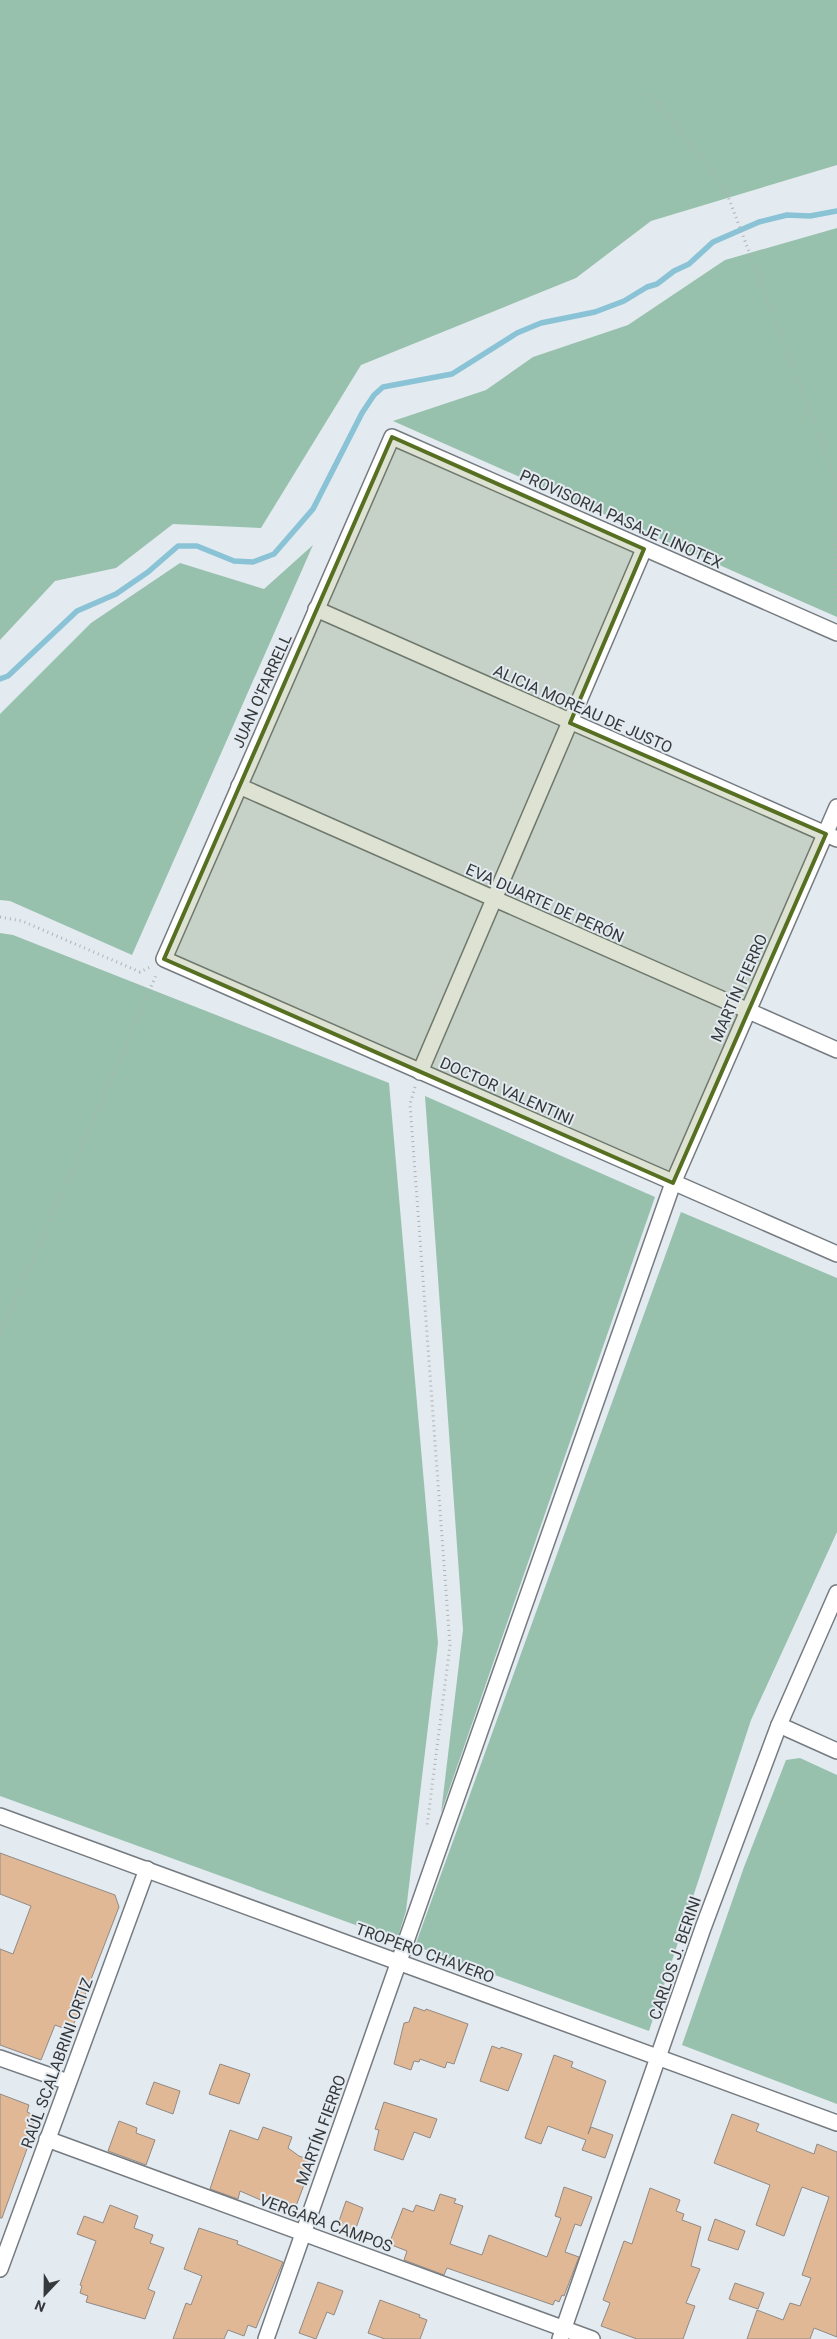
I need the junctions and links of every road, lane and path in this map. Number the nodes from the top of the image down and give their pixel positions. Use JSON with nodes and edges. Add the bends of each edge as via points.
{"nodes":[{"id":1,"x":651,"y":95,"type":"dead end"},
{"id":2,"x":392,"y":437,"type":"joint"},
{"id":3,"x":644,"y":549,"type":"junction"},
{"id":4,"x":837,"y":604,"type":"edge"},
{"id":5,"x":316,"y":610,"type":"junction"},
{"id":6,"x":837,"y":633,"type":"edge"},
{"id":7,"x":570,"y":723,"type":"junction"},
{"id":8,"x":239,"y":786,"type":"junction"},
{"id":9,"x":837,"y":806,"type":"edge"},
{"id":10,"x":831,"y":836,"type":"edge"},
{"id":11,"x":494,"y":900,"type":"junction"},
{"id":12,"x":0,"y":917,"type":"edge"},
{"id":13,"x":164,"y":959,"type":"junction"},
{"id":14,"x":748,"y":1012,"type":"junction"},
{"id":15,"x":837,"y":1050,"type":"edge"},
{"id":16,"x":420,"y":1072,"type":"junction"},
{"id":17,"x":673,"y":1183,"type":"junction"},
{"id":18,"x":837,"y":1254,"type":"edge"},
{"id":19,"x":0,"y":1335,"type":"edge"},
{"id":20,"x":837,"y":1593,"type":"edge"},
{"id":21,"x":779,"y":1725,"type":"junction"},
{"id":22,"x":837,"y":1751,"type":"edge"},
{"id":23,"x":0,"y":1816,"type":"edge"},
{"id":24,"x":427,"y":1829,"type":"dead end"},
{"id":25,"x":147,"y":1869,"type":"junction"},
{"id":26,"x":400,"y":1962,"type":"junction"},
{"id":27,"x":659,"y":2056,"type":"junction"},
{"id":28,"x":0,"y":2058,"type":"edge"},
{"id":29,"x":68,"y":2082,"type":"junction"},
{"id":30,"x":837,"y":2123,"type":"edge"},
{"id":31,"x":47,"y":2139,"type":"junction"},
{"id":32,"x":303,"y":2234,"type":"junction"},
{"id":33,"x":0,"y":2269,"type":"edge"},
{"id":34,"x":562,"y":2334,"type":"edge"},
{"id":35,"x":266,"y":2339,"type":"edge"},
{"id":36,"x":592,"y":2339,"type":"edge"}],
"edges":[{"from":1,"to":4,"type":"path","via":[[724,186],[833,472]]},
{"from":2,"to":3,"type":"street","name":"PROVISORIA PASAJE LINOTEX"},
{"from":2,"to":5,"type":"street","name":"JUAN O'FARRELL"},
{"from":3,"to":6,"type":"street","name":"PROVISORIA PASAJE LINOTEX"},
{"from":3,"to":7,"type":"street"},
{"from":5,"to":7,"type":"street","name":"ALICIA MOREAU DE JUSTO"},
{"from":5,"to":8,"type":"street","name":"JUAN O'FARRELL"},
{"from":7,"to":10,"type":"street","name":"ALICIA MOREAU DE JUSTO"},
{"from":7,"to":11,"type":"street"},
{"from":8,"to":11,"type":"street","name":"EVA DUARTE DE PERÓN"},
{"from":8,"to":13,"type":"street","name":"JUAN O'FARRELL"},
{"from":9,"to":10,"type":"street","name":"MARTÍN FIERRO"},
{"from":10,"to":14,"type":"street","name":"MARTÍN FIERRO"},
{"from":11,"to":14,"type":"street","name":"EVA DUARTE DE PERÓN"},
{"from":11,"to":16,"type":"street"},
{"from":12,"to":13,"type":"path","via":[[22,920],[140,972]]},
{"from":13,"to":16,"type":"street","name":"DOCTOR VALENTINI"},
{"from":13,"to":19,"type":"path"},
{"from":14,"to":15,"type":"street","name":"EVA DUARTE DE PERÓN"},
{"from":14,"to":17,"type":"street","name":"MARTÍN FIERRO"},
{"from":16,"to":17,"type":"street","name":"DOCTOR VALENTINI"},
{"from":16,"to":24,"type":"path","via":[[410,1104],[450,1645]]},
{"from":17,"to":18,"type":"street","name":"DOCTOR VALENTINI"},
{"from":17,"to":26,"type":"street","name":"MARTÍN FIERRO"},
{"from":20,"to":21,"type":"street","name":"CARLOS J. BERINI"},
{"from":21,"to":22,"type":"street"},
{"from":21,"to":27,"type":"street","name":"CARLOS J. BERINI"},
{"from":23,"to":25,"type":"street","name":"TROPERO CHAVERO"},
{"from":25,"to":26,"type":"street","name":"TROPERO CHAVERO"},
{"from":25,"to":29,"type":"street","name":"RAÚL SCALABRINI ORTIZ"},
{"from":26,"to":27,"type":"street","name":"TROPERO CHAVERO"},
{"from":26,"to":32,"type":"street","name":"MARTÍN FIERRO"},
{"from":27,"to":30,"type":"street","name":"TROPERO CHAVERO"},
{"from":27,"to":34,"type":"street","name":"CARLOS J. BERINI"},
{"from":28,"to":29,"type":"street"},
{"from":29,"to":31,"type":"street","name":"RAÚL SCALABRINI ORTIZ"},
{"from":31,"to":32,"type":"street","name":"VERGARA CAMPOS"},
{"from":31,"to":33,"type":"street","name":"RAÚL SCALABRINI ORTIZ"},
{"from":32,"to":34,"type":"street","name":"VERGARA CAMPOS"},
{"from":32,"to":35,"type":"street","name":"MARTÍN FIERRO"},
{"from":34,"to":36,"type":"street","name":"VERGARA CAMPOS"}]}
